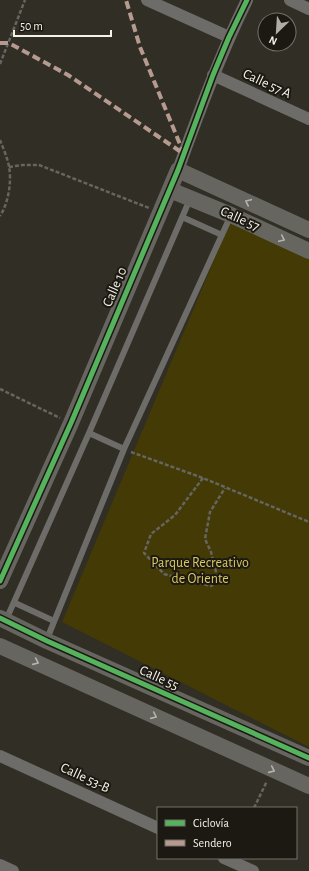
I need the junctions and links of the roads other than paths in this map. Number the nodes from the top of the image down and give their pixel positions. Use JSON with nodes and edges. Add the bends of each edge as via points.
{"nodes":[{"id":1,"x":147,"y":0,"type":"edge"},
{"id":2,"x":247,"y":0,"type":"edge"},
{"id":3,"x":290,"y":0,"type":"edge"},
{"id":4,"x":309,"y":9,"type":"edge"},
{"id":5,"x":229,"y":37,"type":"junction"},
{"id":6,"x":213,"y":75,"type":"junction"},
{"id":7,"x":309,"y":119,"type":"edge"},
{"id":8,"x":178,"y":170,"type":"junction"},
{"id":9,"x":170,"y":190,"type":"junction"},
{"id":10,"x":191,"y":197,"type":"junction"},
{"id":11,"x":231,"y":215,"type":"junction"},
{"id":12,"x":182,"y":217,"type":"junction"},
{"id":13,"x":309,"y":230,"type":"edge"},
{"id":14,"x":222,"y":235,"type":"junction"},
{"id":15,"x":309,"y":251,"type":"edge"},
{"id":16,"x":89,"y":434,"type":"junction"},
{"id":17,"x":124,"y":450,"type":"junction"},
{"id":18,"x":0,"y":581,"type":"edge"},
{"id":19,"x":14,"y":603,"type":"junction"},
{"id":20,"x":3,"y":620,"type":"edge"},
{"id":21,"x":54,"y":621,"type":"junction"},
{"id":22,"x":47,"y":641,"type":"junction"},
{"id":23,"x":0,"y":646,"type":"edge"},
{"id":24,"x":0,"y":756,"type":"edge"},
{"id":25,"x":309,"y":758,"type":"edge"},
{"id":26,"x":309,"y":786,"type":"edge"},
{"id":27,"x":157,"y":828,"type":"edge"},
{"id":28,"x":226,"y":859,"type":"edge"},
{"id":29,"x":0,"y":865,"type":"edge"},
{"id":30,"x":13,"y":871,"type":"edge"},
{"id":31,"x":253,"y":871,"type":"edge"}],
"edges":[{"from":1,"to":5,"type":"street"},
{"from":2,"to":5,"type":"street","name":"Calle 10"},
{"from":3,"to":4,"type":"street"},
{"from":5,"to":6,"type":"street","name":"Calle 10"},
{"from":6,"to":7,"type":"street","name":"Calle 57 A"},
{"from":6,"to":8,"type":"street","name":"Calle 10"},
{"from":8,"to":9,"type":"street","name":"Calle 10"},
{"from":13,"to":8,"type":"street","name":"Calle 57","one_way":true},
{"from":9,"to":10,"type":"street","name":"Calle 57"},
{"from":9,"to":18,"type":"street","name":"Calle 10","via":[[71,423]]},
{"from":10,"to":11,"type":"street","name":"Calle 57"},
{"from":10,"to":12,"type":"lane"},
{"from":11,"to":14,"type":"lane"},
{"from":11,"to":15,"type":"street","name":"Calle 57","one_way":true},
{"from":12,"to":14,"type":"lane"},
{"from":12,"to":16,"type":"lane"},
{"from":14,"to":17,"type":"lane"},
{"from":16,"to":17,"type":"lane"},
{"from":16,"to":19,"type":"lane"},
{"from":17,"to":21,"type":"lane"},
{"from":19,"to":20,"type":"lane"},
{"from":19,"to":21,"type":"lane"},
{"from":20,"to":22,"type":"street","name":"Calle 55"},
{"from":21,"to":22,"type":"lane"},
{"from":22,"to":25,"type":"street","name":"Calle 55"},
{"from":23,"to":26,"type":"street","one_way":true},
{"from":24,"to":27,"type":"street","name":"Calle 53-B"},
{"from":28,"to":31,"type":"street"},
{"from":29,"to":30,"type":"street"}]}
